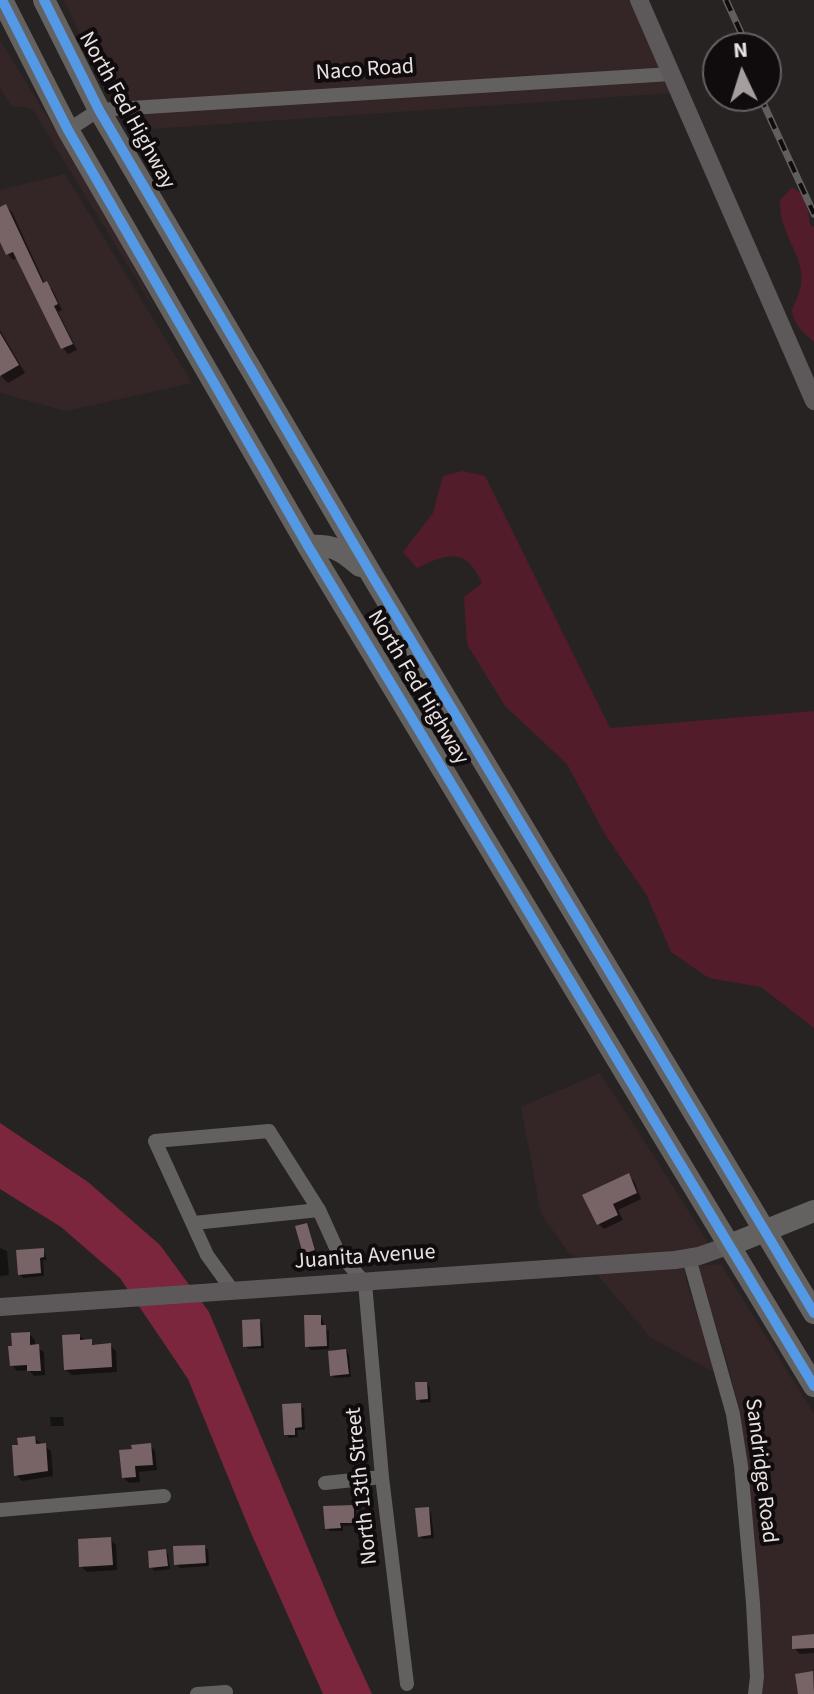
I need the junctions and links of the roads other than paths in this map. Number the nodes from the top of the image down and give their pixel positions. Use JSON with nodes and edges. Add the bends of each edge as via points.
{"nodes":[{"id":1,"x":2,"y":0,"type":"edge"},
{"id":2,"x":44,"y":0,"type":"edge"},
{"id":3,"x":639,"y":0,"type":"edge"},
{"id":4,"x":671,"y":74,"type":"junction"},
{"id":5,"x":99,"y":110,"type":"junction"},
{"id":6,"x":68,"y":130,"type":"junction"},
{"id":7,"x":814,"y":401,"type":"edge"},
{"id":8,"x":308,"y":546,"type":"junction"},
{"id":9,"x":373,"y":577,"type":"junction"},
{"id":10,"x":319,"y":1210,"type":"junction"},
{"id":11,"x":814,"y":1211,"type":"edge"},
{"id":12,"x":194,"y":1223,"type":"junction"},
{"id":13,"x":765,"y":1230,"type":"junction"},
{"id":14,"x":730,"y":1245,"type":"junction"},
{"id":15,"x":689,"y":1258,"type":"junction"},
{"id":16,"x":365,"y":1283,"type":"junction"},
{"id":17,"x":233,"y":1291,"type":"junction"},
{"id":18,"x":0,"y":1307,"type":"edge"},
{"id":19,"x":814,"y":1313,"type":"edge"},
{"id":20,"x":814,"y":1386,"type":"edge"},
{"id":21,"x":382,"y":1477,"type":"junction"},
{"id":22,"x":325,"y":1483,"type":"dead end"},
{"id":23,"x":164,"y":1496,"type":"dead end"},
{"id":24,"x":0,"y":1510,"type":"edge"},
{"id":25,"x":407,"y":1684,"type":"dead end"},
{"id":26,"x":226,"y":1692,"type":"edge"},
{"id":27,"x":197,"y":1694,"type":"edge"},
{"id":28,"x":755,"y":1694,"type":"edge"}],
"edges":[{"from":1,"to":6,"type":"main road","name":"North Fed Highway"},
{"from":2,"to":5,"type":"main road","name":"North Fed Highway"},
{"from":3,"to":4,"type":"street"},
{"from":4,"to":5,"type":"street","name":"Naco Road"},
{"from":4,"to":7,"type":"street"},
{"from":5,"to":6,"type":"street","name":"Naco Road"},
{"from":5,"to":9,"type":"main road","name":"North Fed Highway"},
{"from":6,"to":8,"type":"main road","name":"North Fed Highway"},
{"from":8,"to":9,"type":"main road","via":[[340,549]]},
{"from":8,"to":14,"type":"main road","name":"North Fed Highway"},
{"from":9,"to":13,"type":"main road","name":"North Fed Highway"},
{"from":10,"to":12,"type":"street"},
{"from":10,"to":12,"type":"street","via":[[269,1131],[155,1141]]},
{"from":10,"to":16,"type":"street","via":[[338,1252]]},
{"from":11,"to":13,"type":"main road"},
{"from":12,"to":17,"type":"street","via":[[207,1255]]},
{"from":13,"to":14,"type":"main road"},
{"from":13,"to":19,"type":"main road","name":"North Fed Highway"},
{"from":14,"to":15,"type":"street","name":"Juanita Avenue"},
{"from":14,"to":20,"type":"main road","name":"North Fed Highway"},
{"from":15,"to":16,"type":"street","name":"Juanita Avenue"},
{"from":15,"to":28,"type":"street","name":"Sandridge Road","via":[[733,1414],[741,1466]]},
{"from":16,"to":17,"type":"street","name":"Juanita Avenue"},
{"from":16,"to":21,"type":"street","name":"North 13th Street"},
{"from":17,"to":18,"type":"street","name":"Juanita Avenue"},
{"from":21,"to":22,"type":"street"},
{"from":21,"to":25,"type":"street","name":"North 13th Street"},
{"from":23,"to":24,"type":"street"},
{"from":26,"to":27,"type":"street"}]}
